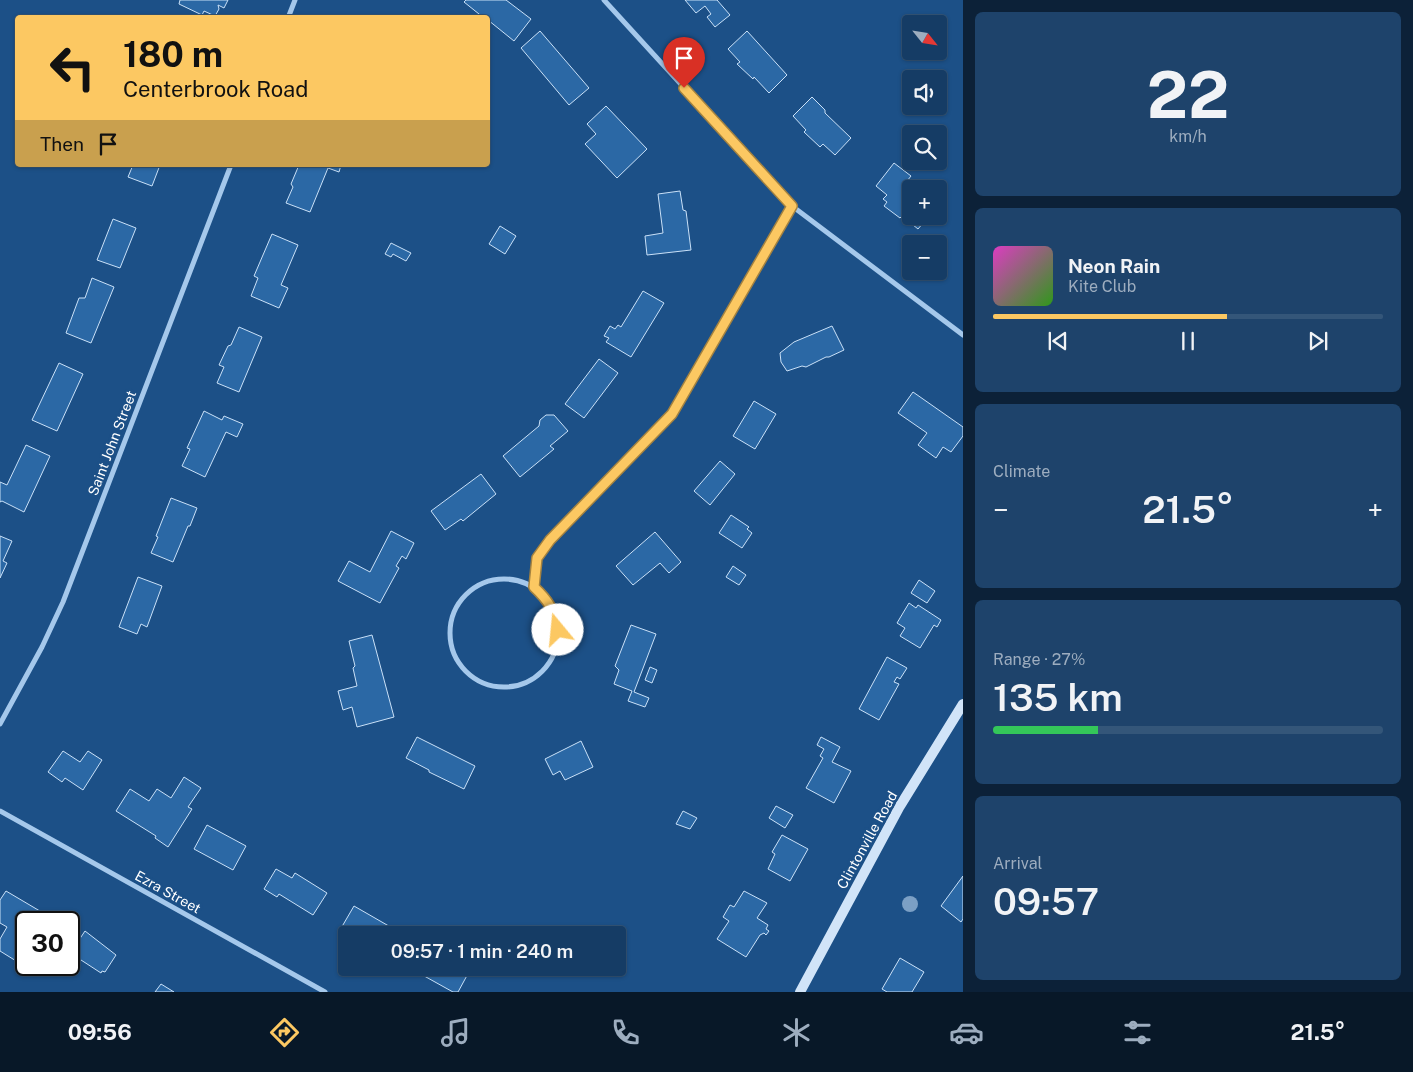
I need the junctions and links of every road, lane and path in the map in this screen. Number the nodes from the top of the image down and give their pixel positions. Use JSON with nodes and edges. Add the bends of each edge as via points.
{"nodes":[{"id":1,"x":295,"y":0,"type":"edge"},
{"id":2,"x":604,"y":0,"type":"edge"},
{"id":3,"x":289,"y":15,"type":"edge"},
{"id":4,"x":230,"y":167,"type":"edge"},
{"id":5,"x":792,"y":206,"type":"junction"},
{"id":6,"x":963,"y":335,"type":"edge"},
{"id":7,"x":534,"y":587,"type":"junction"},
{"id":8,"x":963,"y":704,"type":"edge"},
{"id":9,"x":0,"y":724,"type":"edge"},
{"id":10,"x":0,"y":811,"type":"edge"},
{"id":11,"x":325,"y":992,"type":"edge"},
{"id":12,"x":800,"y":992,"type":"edge"}],
"edges":[{"from":1,"to":3,"type":"street"},
{"from":2,"to":5,"type":"street"},
{"from":4,"to":9,"type":"street","name":"Saint John Street","via":[[62,602],[42,647]]},
{"from":5,"to":6,"type":"street"},
{"from":5,"to":7,"type":"street","via":[[672,414],[550,540],[537,558]]},
{"from":7,"to":7,"type":"street","via":[[555,614],[558,630],[556,648],[549,663],[537,676],[522,684],[488,685],[473,677],[460,665],[450,640],[453,613],[460,601],[469,590],[494,579],[508,578]]},
{"from":8,"to":12,"type":"main road","name":"Clintonville Road","via":[[900,806]]},
{"from":10,"to":11,"type":"street","name":"Ezra Street"}]}
